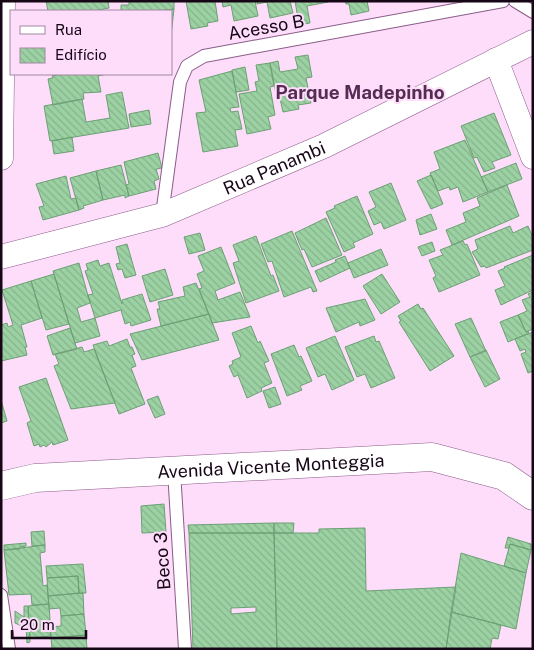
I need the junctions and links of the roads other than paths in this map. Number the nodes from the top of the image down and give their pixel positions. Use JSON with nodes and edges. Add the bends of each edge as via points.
{"nodes":[{"id":1,"x":3,"y":1,"type":"edge"},
{"id":2,"x":503,"y":1,"type":"edge"},
{"id":3,"x":515,"y":1,"type":"edge"},
{"id":4,"x":533,"y":12,"type":"edge"},
{"id":5,"x":533,"y":42,"type":"edge"},
{"id":6,"x":496,"y":60,"type":"junction"},
{"id":7,"x":533,"y":157,"type":"edge"},
{"id":8,"x":1,"y":158,"type":"edge"},
{"id":9,"x":162,"y":215,"type":"junction"},
{"id":10,"x":1,"y":257,"type":"edge"},
{"id":11,"x":174,"y":470,"type":"junction"},
{"id":12,"x":1,"y":486,"type":"edge"},
{"id":13,"x":533,"y":496,"type":"edge"},
{"id":14,"x":1,"y":595,"type":"edge"},
{"id":15,"x":9,"y":649,"type":"edge"},
{"id":16,"x":186,"y":649,"type":"edge"}],
"edges":[{"from":1,"to":8,"type":"street"},
{"from":2,"to":9,"type":"lane","name":"Acesso B","via":[[204,56],[187,66],[180,82]]},
{"from":3,"to":4,"type":"lane"},
{"from":5,"to":6,"type":"street","name":"Rua Panambi"},
{"from":6,"to":7,"type":"street"},
{"from":6,"to":9,"type":"street","name":"Rua Panambi","via":[[324,146]]},
{"from":9,"to":10,"type":"street","name":"Rua Panambi"},
{"from":11,"to":12,"type":"main road","name":"Avenida Vicente Monteggia","via":[[35,478]]},
{"from":11,"to":13,"type":"main road","name":"Avenida Vicente Monteggia","via":[[432,457],[504,476]]},
{"from":11,"to":16,"type":"lane","name":"Beco 3"},
{"from":14,"to":15,"type":"lane"}]}
